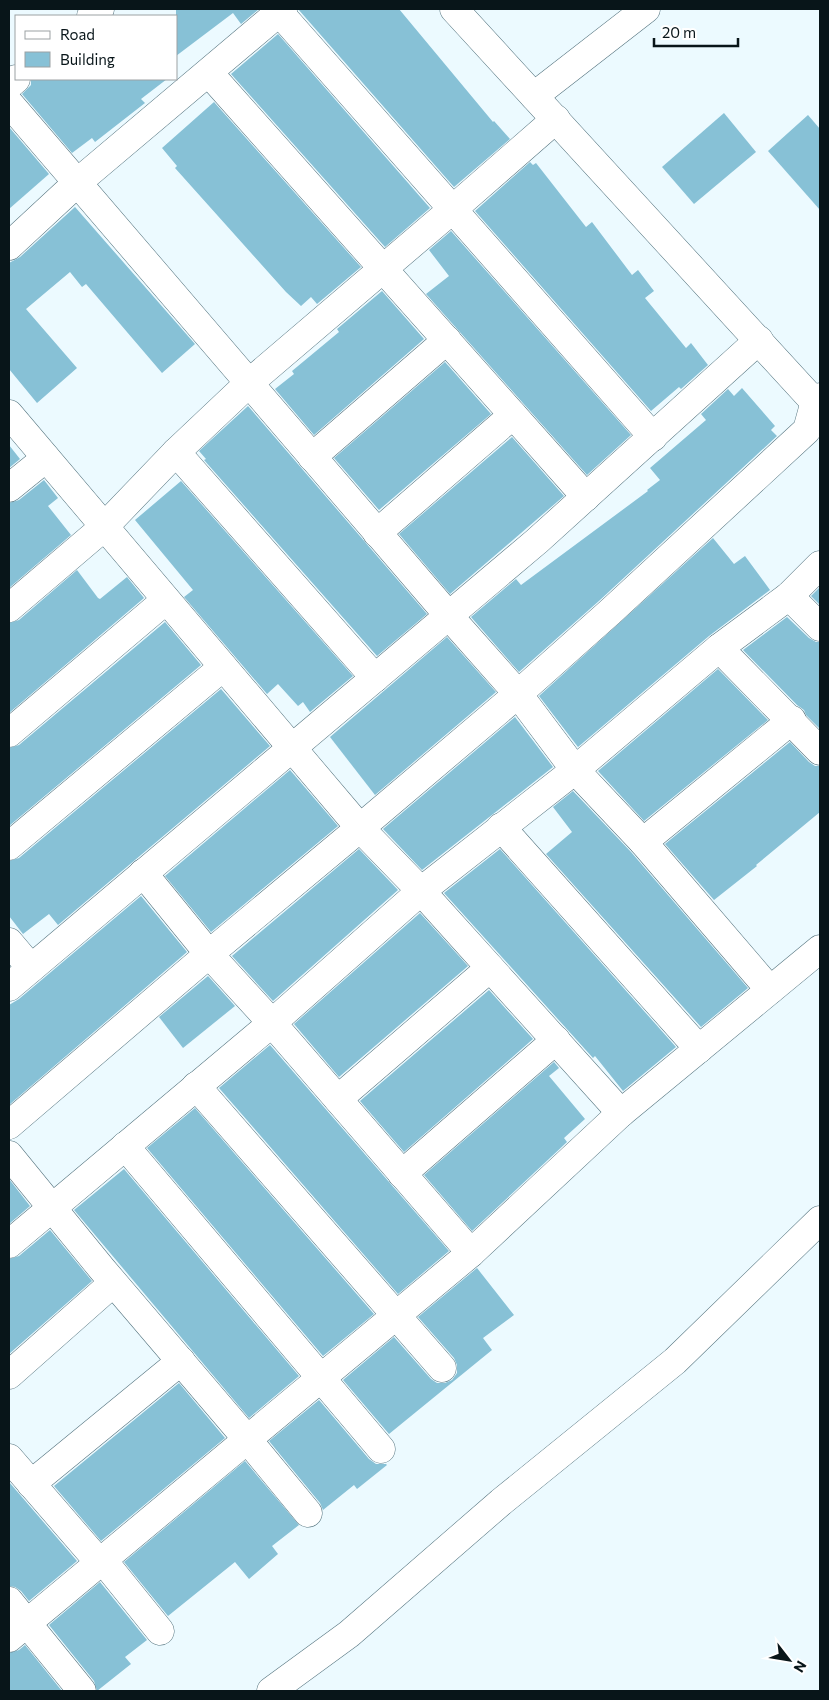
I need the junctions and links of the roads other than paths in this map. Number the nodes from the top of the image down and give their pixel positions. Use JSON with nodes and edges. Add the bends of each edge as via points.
{"nodes":[{"id":1,"x":454,"y":9,"type":"edge"},
{"id":2,"x":646,"y":9,"type":"edge"},
{"id":3,"x":281,"y":10,"type":"edge"},
{"id":4,"x":209,"y":72,"type":"junction"},
{"id":5,"x":534,"y":96,"type":"junction"},
{"id":6,"x":9,"y":103,"type":"edge"},
{"id":7,"x":556,"y":119,"type":"junction"},
{"id":8,"x":78,"y":182,"type":"junction"},
{"id":9,"x":453,"y":209,"type":"junction"},
{"id":10,"x":9,"y":245,"type":"edge"},
{"id":11,"x":383,"y":269,"type":"junction"},
{"id":12,"x":447,"y":340,"type":"junction"},
{"id":13,"x":759,"y":340,"type":"junction"},
{"id":14,"x":249,"y":383,"type":"junction"},
{"id":15,"x":818,"y":402,"type":"edge"},
{"id":16,"x":9,"y":414,"type":"edge"},
{"id":17,"x":513,"y":415,"type":"junction"},
{"id":18,"x":653,"y":437,"type":"junction"},
{"id":19,"x":176,"y":452,"type":"junction"},
{"id":20,"x":312,"y":457,"type":"junction"},
{"id":21,"x":46,"y":458,"type":"junction"},
{"id":22,"x":9,"y":488,"type":"edge"},
{"id":23,"x":586,"y":497,"type":"junction"},
{"id":24,"x":104,"y":526,"type":"junction"},
{"id":25,"x":377,"y":533,"type":"junction"},
{"id":26,"x":820,"y":566,"type":"edge"},
{"id":27,"x":789,"y":596,"type":"junction"},
{"id":28,"x":166,"y":600,"type":"junction"},
{"id":29,"x":9,"y":608,"type":"edge"},
{"id":30,"x":449,"y":616,"type":"junction"},
{"id":31,"x":820,"y":628,"type":"edge"},
{"id":32,"x":720,"y":648,"type":"junction"},
{"id":33,"x":223,"y":667,"type":"junction"},
{"id":34,"x":375,"y":678,"type":"junction"},
{"id":35,"x":518,"y":694,"type":"junction"},
{"id":36,"x":792,"y":720,"type":"junction"},
{"id":37,"x":9,"y":733,"type":"edge"},
{"id":38,"x":292,"y":748,"type":"junction"},
{"id":39,"x":820,"y":751,"type":"edge"},
{"id":40,"x":575,"y":770,"type":"junction"},
{"id":41,"x":501,"y":827,"type":"junction"},
{"id":42,"x":360,"y":828,"type":"junction"},
{"id":43,"x":643,"y":842,"type":"junction"},
{"id":44,"x":9,"y":846,"type":"edge"},
{"id":45,"x":143,"y":872,"type":"junction"},
{"id":46,"x":421,"y":891,"type":"junction"},
{"id":47,"x":9,"y":942,"type":"edge"},
{"id":48,"x":820,"y":949,"type":"edge"},
{"id":49,"x":209,"y":954,"type":"junction"},
{"id":50,"x":31,"y":968,"type":"junction"},
{"id":51,"x":490,"y":968,"type":"junction"},
{"id":52,"x":9,"y":987,"type":"edge"},
{"id":53,"x":770,"y":990,"type":"junction"},
{"id":54,"x":272,"y":1023,"type":"junction"},
{"id":55,"x":556,"y":1040,"type":"junction"},
{"id":56,"x":699,"y":1049,"type":"junction"},
{"id":57,"x":196,"y":1086,"type":"junction"},
{"id":58,"x":338,"y":1099,"type":"junction"},
{"id":59,"x":621,"y":1113,"type":"junction"},
{"id":60,"x":9,"y":1125,"type":"edge"},
{"id":61,"x":125,"y":1146,"type":"junction"},
{"id":62,"x":9,"y":1155,"type":"edge"},
{"id":63,"x":402,"y":1174,"type":"junction"},
{"id":64,"x":51,"y":1208,"type":"junction"},
{"id":65,"x":820,"y":1220,"type":"edge"},
{"id":66,"x":9,"y":1244,"type":"edge"},
{"id":67,"x":470,"y":1253,"type":"junction"},
{"id":68,"x":113,"y":1282,"type":"junction"},
{"id":69,"x":396,"y":1315,"type":"junction"},
{"id":70,"x":181,"y":1361,"type":"junction"},
{"id":71,"x":442,"y":1368,"type":"dead end"},
{"id":72,"x":9,"y":1375,"type":"edge"},
{"id":73,"x":321,"y":1378,"type":"junction"},
{"id":74,"x":248,"y":1439,"type":"junction"},
{"id":75,"x":381,"y":1449,"type":"dead end"},
{"id":76,"x":9,"y":1458,"type":"edge"},
{"id":77,"x":31,"y":1484,"type":"junction"},
{"id":78,"x":308,"y":1513,"type":"dead end"},
{"id":79,"x":99,"y":1562,"type":"junction"},
{"id":80,"x":9,"y":1601,"type":"edge"},
{"id":81,"x":18,"y":1630,"type":"edge"},
{"id":82,"x":160,"y":1631,"type":"dead end"},
{"id":83,"x":82,"y":1691,"type":"edge"},
{"id":84,"x":271,"y":1691,"type":"edge"}],
"edges":[{"from":1,"to":5,"type":"street"},
{"from":2,"to":5,"type":"street"},
{"from":3,"to":4,"type":"street"},
{"from":3,"to":9,"type":"street"},
{"from":4,"to":8,"type":"street"},
{"from":4,"to":11,"type":"street"},
{"from":5,"to":7,"type":"street"},
{"from":6,"to":8,"type":"street"},
{"from":7,"to":9,"type":"street"},
{"from":7,"to":13,"type":"street"},
{"from":8,"to":10,"type":"street"},
{"from":8,"to":14,"type":"street"},
{"from":9,"to":11,"type":"street"},
{"from":9,"to":18,"type":"street"},
{"from":11,"to":12,"type":"street"},
{"from":11,"to":14,"type":"street"},
{"from":12,"to":17,"type":"street"},
{"from":12,"to":20,"type":"street"},
{"from":13,"to":15,"type":"street"},
{"from":13,"to":18,"type":"street"},
{"from":14,"to":19,"type":"street"},
{"from":14,"to":20,"type":"street"},
{"from":15,"to":35,"type":"street","via":[[807,430]]},
{"from":16,"to":21,"type":"street"},
{"from":17,"to":23,"type":"street"},
{"from":17,"to":25,"type":"street"},
{"from":18,"to":23,"type":"street"},
{"from":19,"to":24,"type":"street"},
{"from":19,"to":34,"type":"street"},
{"from":20,"to":25,"type":"street"},
{"from":21,"to":22,"type":"street"},
{"from":21,"to":24,"type":"street"},
{"from":23,"to":30,"type":"street"},
{"from":24,"to":28,"type":"street"},
{"from":24,"to":29,"type":"street"},
{"from":25,"to":30,"type":"street"},
{"from":26,"to":27,"type":"street"},
{"from":27,"to":31,"type":"street"},
{"from":27,"to":32,"type":"street"},
{"from":28,"to":33,"type":"street"},
{"from":28,"to":37,"type":"street"},
{"from":30,"to":34,"type":"street"},
{"from":30,"to":35,"type":"street"},
{"from":32,"to":36,"type":"street"},
{"from":32,"to":40,"type":"street"},
{"from":33,"to":38,"type":"street"},
{"from":33,"to":44,"type":"street"},
{"from":34,"to":38,"type":"street"},
{"from":35,"to":40,"type":"street"},
{"from":35,"to":42,"type":"street"},
{"from":36,"to":39,"type":"street"},
{"from":36,"to":43,"type":"street"},
{"from":38,"to":42,"type":"street"},
{"from":38,"to":45,"type":"street"},
{"from":40,"to":41,"type":"street"},
{"from":40,"to":43,"type":"street"},
{"from":41,"to":46,"type":"street"},
{"from":41,"to":56,"type":"street"},
{"from":42,"to":46,"type":"street"},
{"from":42,"to":49,"type":"street"},
{"from":43,"to":53,"type":"street"},
{"from":45,"to":49,"type":"street"},
{"from":45,"to":50,"type":"street"},
{"from":46,"to":51,"type":"street"},
{"from":46,"to":54,"type":"street"},
{"from":47,"to":50,"type":"street"},
{"from":48,"to":53,"type":"street"},
{"from":49,"to":54,"type":"street"},
{"from":49,"to":60,"type":"street"},
{"from":50,"to":52,"type":"street"},
{"from":51,"to":55,"type":"street"},
{"from":51,"to":58,"type":"street"},
{"from":53,"to":56,"type":"street"},
{"from":54,"to":57,"type":"street"},
{"from":54,"to":58,"type":"street"},
{"from":55,"to":59,"type":"street"},
{"from":55,"to":63,"type":"street"},
{"from":56,"to":59,"type":"street"},
{"from":57,"to":61,"type":"street"},
{"from":57,"to":69,"type":"street"},
{"from":58,"to":63,"type":"street"},
{"from":59,"to":67,"type":"street"},
{"from":61,"to":64,"type":"street"},
{"from":61,"to":73,"type":"street"},
{"from":62,"to":64,"type":"street"},
{"from":63,"to":67,"type":"street"},
{"from":64,"to":66,"type":"street"},
{"from":64,"to":68,"type":"street"},
{"from":65,"to":84,"type":"street","via":[[675,1361],[501,1502],[349,1634]]},
{"from":67,"to":69,"type":"street"},
{"from":68,"to":70,"type":"street"},
{"from":68,"to":72,"type":"street"},
{"from":69,"to":71,"type":"street"},
{"from":69,"to":73,"type":"street"},
{"from":70,"to":74,"type":"street"},
{"from":70,"to":77,"type":"street"},
{"from":73,"to":74,"type":"street"},
{"from":73,"to":75,"type":"street"},
{"from":74,"to":78,"type":"street"},
{"from":74,"to":79,"type":"street"},
{"from":76,"to":77,"type":"street"},
{"from":77,"to":79,"type":"street"},
{"from":79,"to":81,"type":"street"},
{"from":79,"to":82,"type":"street","via":[[110,1569]]},
{"from":80,"to":81,"type":"street"},
{"from":81,"to":83,"type":"street"}]}
